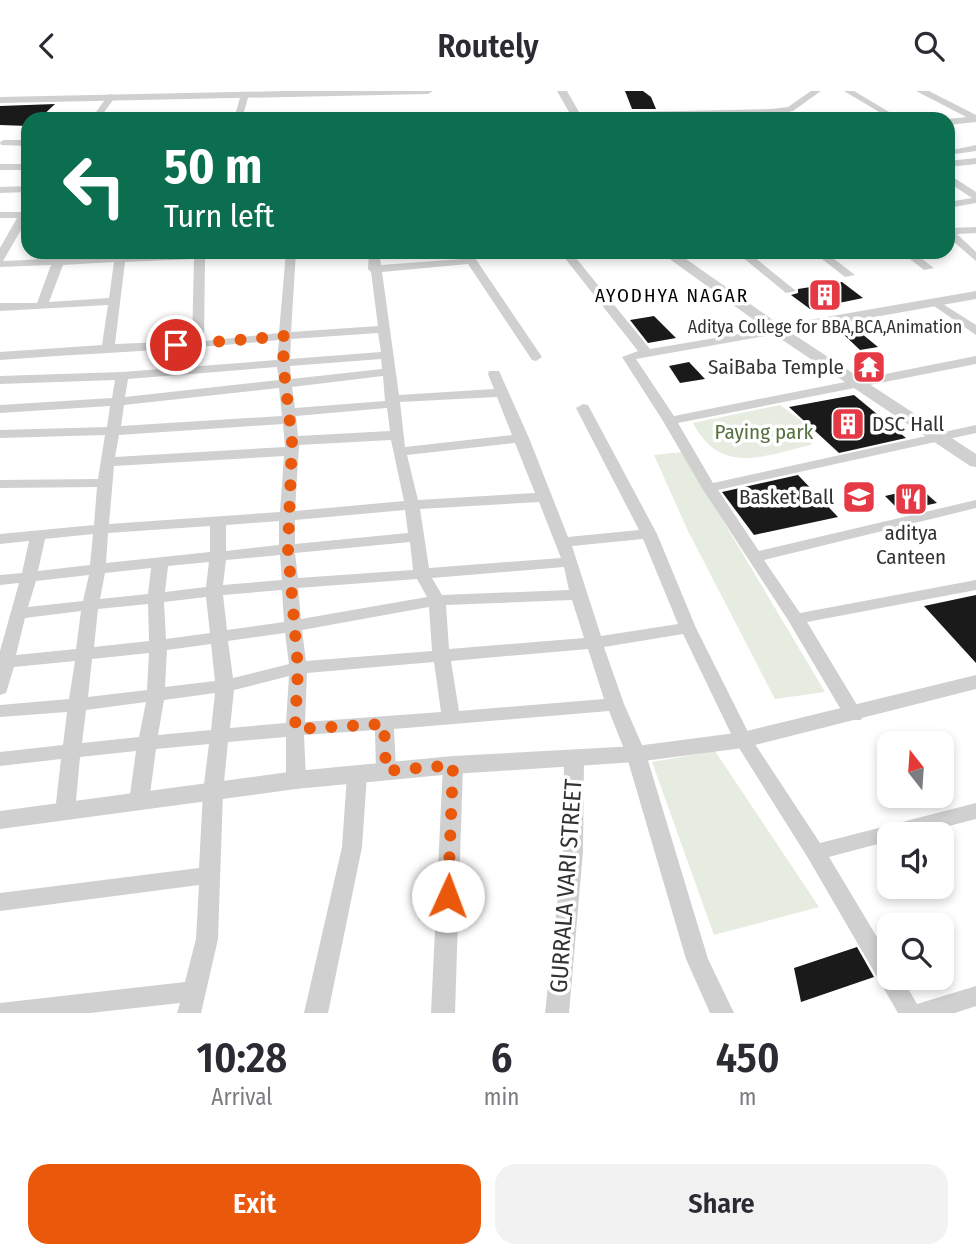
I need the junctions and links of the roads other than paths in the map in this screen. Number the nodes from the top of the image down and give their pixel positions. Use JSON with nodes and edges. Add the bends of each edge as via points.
{"nodes":[{"id":1,"x":338,"y":91,"type":"edge"},
{"id":2,"x":428,"y":91,"type":"edge"},
{"id":3,"x":562,"y":91,"type":"edge"},
{"id":4,"x":817,"y":91,"type":"edge"},
{"id":5,"x":848,"y":91,"type":"edge"},
{"id":6,"x":921,"y":91,"type":"edge"},
{"id":7,"x":304,"y":92,"type":"edge"},
{"id":8,"x":99,"y":93,"type":"edge"},
{"id":9,"x":207,"y":93,"type":"edge"},
{"id":10,"x":43,"y":94,"type":"edge"},
{"id":11,"x":245,"y":95,"type":"junction"},
{"id":12,"x":110,"y":98,"type":"junction"},
{"id":13,"x":0,"y":99,"type":"edge"},
{"id":14,"x":100,"y":112,"type":"edge"},
{"id":15,"x":240,"y":112,"type":"edge"},
{"id":16,"x":574,"y":112,"type":"edge"},
{"id":17,"x":753,"y":112,"type":"edge"},
{"id":18,"x":885,"y":112,"type":"edge"},
{"id":19,"x":976,"y":119,"type":"edge"},
{"id":20,"x":955,"y":121,"type":"edge"},
{"id":21,"x":15,"y":129,"type":"dead end"},
{"id":22,"x":21,"y":144,"type":"edge"},
{"id":23,"x":2,"y":145,"type":"edge"},
{"id":24,"x":976,"y":148,"type":"edge"},
{"id":25,"x":955,"y":151,"type":"edge"},
{"id":26,"x":976,"y":161,"type":"edge"},
{"id":27,"x":955,"y":164,"type":"edge"},
{"id":28,"x":0,"y":167,"type":"edge"},
{"id":29,"x":21,"y":167,"type":"edge"},
{"id":30,"x":955,"y":182,"type":"edge"},
{"id":31,"x":21,"y":189,"type":"edge"},
{"id":32,"x":0,"y":190,"type":"edge"},
{"id":33,"x":976,"y":198,"type":"edge"},
{"id":34,"x":962,"y":202,"type":"junction"},
{"id":35,"x":955,"y":204,"type":"edge"},
{"id":36,"x":976,"y":212,"type":"edge"},
{"id":37,"x":0,"y":215,"type":"edge"},
{"id":38,"x":21,"y":215,"type":"edge"},
{"id":39,"x":21,"y":223,"type":"edge"},
{"id":40,"x":976,"y":230,"type":"edge"},
{"id":41,"x":955,"y":231,"type":"edge"},
{"id":42,"x":955,"y":238,"type":"edge"},
{"id":43,"x":0,"y":258,"type":"edge"},
{"id":44,"x":976,"y":258,"type":"edge"},
{"id":45,"x":120,"y":259,"type":"joint"},
{"id":46,"x":200,"y":259,"type":"edge"},
{"id":47,"x":290,"y":259,"type":"edge"},
{"id":48,"x":374,"y":259,"type":"edge"},
{"id":49,"x":571,"y":259,"type":"edge"},
{"id":50,"x":677,"y":259,"type":"edge"},
{"id":51,"x":750,"y":259,"type":"edge"},
{"id":52,"x":827,"y":259,"type":"edge"},
{"id":53,"x":916,"y":259,"type":"edge"},
{"id":54,"x":58,"y":262,"type":"junction"},
{"id":55,"x":0,"y":264,"type":"edge"},
{"id":56,"x":928,"y":268,"type":"dead end"},
{"id":57,"x":374,"y":269,"type":"junction"},
{"id":58,"x":849,"y":275,"type":"dead end"},
{"id":59,"x":790,"y":291,"type":"dead end"},
{"id":60,"x":976,"y":295,"type":"edge"},
{"id":61,"x":114,"y":301,"type":"junction"},
{"id":62,"x":935,"y":302,"type":"junction"},
{"id":63,"x":42,"y":306,"type":"junction"},
{"id":64,"x":0,"y":307,"type":"edge"},
{"id":65,"x":384,"y":329,"type":"junction"},
{"id":66,"x":777,"y":330,"type":"junction"},
{"id":67,"x":976,"y":331,"type":"edge"},
{"id":68,"x":285,"y":336,"type":"junction"},
{"id":69,"x":198,"y":345,"type":"junction"},
{"id":70,"x":108,"y":348,"type":"junction"},
{"id":71,"x":647,"y":354,"type":"junction"},
{"id":72,"x":387,"y":355,"type":"junction"},
{"id":73,"x":0,"y":356,"type":"edge"},
{"id":74,"x":536,"y":357,"type":"dead end"},
{"id":75,"x":976,"y":360,"type":"edge"},
{"id":76,"x":283,"y":362,"type":"junction"},
{"id":77,"x":389,"y":372,"type":"junction"},
{"id":78,"x":494,"y":374,"type":"dead end"},
{"id":79,"x":122,"y":376,"type":"junction"},
{"id":80,"x":0,"y":380,"type":"edge"},
{"id":81,"x":859,"y":384,"type":"junction"},
{"id":82,"x":285,"y":385,"type":"junction"},
{"id":83,"x":500,"y":393,"type":"junction"},
{"id":84,"x":392,"y":401,"type":"junction"},
{"id":85,"x":119,"y":402,"type":"junction"},
{"id":86,"x":583,"y":408,"type":"dead end"},
{"id":87,"x":0,"y":409,"type":"edge"},
{"id":88,"x":289,"y":416,"type":"junction"},
{"id":89,"x":670,"y":421,"type":"junction"},
{"id":90,"x":976,"y":429,"type":"edge"},
{"id":91,"x":113,"y":431,"type":"junction"},
{"id":92,"x":0,"y":434,"type":"edge"},
{"id":93,"x":397,"y":435,"type":"junction"},
{"id":94,"x":940,"y":437,"type":"junction"},
{"id":95,"x":522,"y":438,"type":"junction"},
{"id":96,"x":292,"y":446,"type":"junction"},
{"id":97,"x":399,"y":452,"type":"junction"},
{"id":98,"x":107,"y":462,"type":"junction"},
{"id":99,"x":976,"y":462,"type":"edge"},
{"id":100,"x":104,"y":483,"type":"junction"},
{"id":101,"x":0,"y":484,"type":"edge"},
{"id":102,"x":709,"y":488,"type":"junction"},
{"id":103,"x":544,"y":497,"type":"junction"},
{"id":104,"x":976,"y":504,"type":"edge"},
{"id":105,"x":412,"y":505,"type":"junction"},
{"id":106,"x":288,"y":516,"type":"junction"},
{"id":107,"x":218,"y":523,"type":"junction"},
{"id":108,"x":101,"y":529,"type":"junction"},
{"id":109,"x":649,"y":534,"type":"junction"},
{"id":110,"x":38,"y":536,"type":"junction"},
{"id":111,"x":417,"y":537,"type":"junction"},
{"id":112,"x":0,"y":539,"type":"edge"},
{"id":113,"x":563,"y":542,"type":"junction"},
{"id":114,"x":288,"y":549,"type":"junction"},
{"id":115,"x":218,"y":557,"type":"junction"},
{"id":116,"x":755,"y":557,"type":"junction"},
{"id":117,"x":570,"y":562,"type":"junction"},
{"id":118,"x":160,"y":563,"type":"junction"},
{"id":119,"x":98,"y":569,"type":"junction"},
{"id":120,"x":422,"y":574,"type":"junction"},
{"id":121,"x":29,"y":577,"type":"junction"},
{"id":122,"x":0,"y":580,"type":"edge"},
{"id":123,"x":290,"y":584,"type":"junction"},
{"id":124,"x":976,"y":586,"type":"edge"},
{"id":125,"x":214,"y":591,"type":"junction"},
{"id":126,"x":578,"y":595,"type":"junction"},
{"id":127,"x":156,"y":599,"type":"junction"},
{"id":128,"x":437,"y":600,"type":"junction"},
{"id":129,"x":90,"y":605,"type":"junction"},
{"id":130,"x":18,"y":614,"type":"junction"},
{"id":131,"x":796,"y":619,"type":"junction"},
{"id":132,"x":293,"y":626,"type":"junction"},
{"id":133,"x":688,"y":628,"type":"junction"},
{"id":134,"x":219,"y":637,"type":"junction"},
{"id":135,"x":593,"y":643,"type":"junction"},
{"id":136,"x":158,"y":646,"type":"junction"},
{"id":137,"x":441,"y":654,"type":"junction"},
{"id":138,"x":85,"y":655,"type":"junction"},
{"id":139,"x":3,"y":663,"type":"edge"},
{"id":140,"x":298,"y":668,"type":"junction"},
{"id":141,"x":976,"y":683,"type":"edge"},
{"id":142,"x":225,"y":686,"type":"junction"},
{"id":143,"x":0,"y":689,"type":"edge"},
{"id":144,"x":156,"y":696,"type":"junction"},
{"id":145,"x":615,"y":704,"type":"junction"},
{"id":146,"x":77,"y":705,"type":"junction"},
{"id":147,"x":0,"y":711,"type":"edge"},
{"id":148,"x":854,"y":715,"type":"junction"},
{"id":149,"x":451,"y":718,"type":"junction"},
{"id":150,"x":384,"y":724,"type":"junction"},
{"id":151,"x":295,"y":729,"type":"junction"},
{"id":152,"x":218,"y":734,"type":"junction"},
{"id":153,"x":743,"y":740,"type":"junction"},
{"id":154,"x":147,"y":743,"type":"junction"},
{"id":155,"x":70,"y":750,"type":"junction"},
{"id":156,"x":636,"y":754,"type":"junction"},
{"id":157,"x":0,"y":759,"type":"edge"},
{"id":158,"x":574,"y":759,"type":"junction"},
{"id":159,"x":453,"y":765,"type":"junction"},
{"id":160,"x":386,"y":771,"type":"junction"},
{"id":161,"x":356,"y":775,"type":"junction"},
{"id":162,"x":296,"y":780,"type":"junction"},
{"id":163,"x":213,"y":792,"type":"junction"},
{"id":164,"x":139,"y":801,"type":"junction"},
{"id":165,"x":976,"y":811,"type":"edge"},
{"id":166,"x":65,"y":812,"type":"junction"},
{"id":167,"x":0,"y":820,"type":"edge"},
{"id":168,"x":815,"y":852,"type":"junction"},
{"id":169,"x":210,"y":875,"type":"junction"},
{"id":170,"x":0,"y":902,"type":"edge"},
{"id":171,"x":877,"y":958,"type":"edge"},
{"id":172,"x":896,"y":990,"type":"edge"},
{"id":173,"x":976,"y":996,"type":"edge"},
{"id":174,"x":191,"y":1002,"type":"edge"},
{"id":175,"x":0,"y":1013,"type":"edge"},
{"id":176,"x":316,"y":1013,"type":"edge"},
{"id":177,"x":443,"y":1013,"type":"edge"},
{"id":178,"x":556,"y":1013,"type":"edge"},
{"id":179,"x":722,"y":1013,"type":"edge"},
{"id":180,"x":910,"y":1013,"type":"edge"},
{"id":181,"x":922,"y":1013,"type":"edge"}],
"edges":[{"from":1,"to":7,"type":"street"},
{"from":2,"to":11,"type":"street"},
{"from":3,"to":16,"type":"street"},
{"from":4,"to":17,"type":"street","via":[[782,111]]},
{"from":5,"to":18,"type":"street"},
{"from":6,"to":19,"type":"street"},
{"from":7,"to":11,"type":"street"},
{"from":8,"to":10,"type":"street"},
{"from":8,"to":12,"type":"street"},
{"from":9,"to":11,"type":"street"},
{"from":9,"to":12,"type":"street"},
{"from":10,"to":13,"type":"street"},
{"from":11,"to":12,"type":"street"},
{"from":11,"to":15,"type":"street"},
{"from":12,"to":13,"type":"street"},
{"from":12,"to":14,"type":"street"},
{"from":19,"to":20,"type":"street"},
{"from":21,"to":23,"type":"street"},
{"from":22,"to":23,"type":"street"},
{"from":24,"to":25,"type":"street"},
{"from":26,"to":27,"type":"street"},
{"from":28,"to":29,"type":"street"},
{"from":30,"to":33,"type":"street"},
{"from":31,"to":32,"type":"street"},
{"from":33,"to":34,"type":"street"},
{"from":34,"to":35,"type":"street"},
{"from":34,"to":36,"type":"street"},
{"from":37,"to":38,"type":"street"},
{"from":39,"to":43,"type":"street"},
{"from":40,"to":41,"type":"street"},
{"from":42,"to":44,"type":"street"},
{"from":45,"to":54,"type":"street"},
{"from":45,"to":61,"type":"street"},
{"from":46,"to":69,"type":"street"},
{"from":47,"to":68,"type":"street"},
{"from":48,"to":57,"type":"street"},
{"from":49,"to":71,"type":"street"},
{"from":50,"to":66,"type":"street"},
{"from":51,"to":59,"type":"street"},
{"from":52,"to":58,"type":"street"},
{"from":53,"to":56,"type":"street"},
{"from":54,"to":55,"type":"street"},
{"from":54,"to":63,"type":"street"},
{"from":57,"to":65,"type":"street"},
{"from":57,"to":74,"type":"street","via":[[471,260]]},
{"from":60,"to":62,"type":"street"},
{"from":61,"to":63,"type":"street"},
{"from":61,"to":70,"type":"street"},
{"from":62,"to":66,"type":"street"},
{"from":62,"to":67,"type":"street"},
{"from":63,"to":64,"type":"street"},
{"from":65,"to":68,"type":"street"},
{"from":65,"to":72,"type":"street"},
{"from":66,"to":71,"type":"street"},
{"from":66,"to":81,"type":"street"},
{"from":68,"to":69,"type":"street"},
{"from":68,"to":76,"type":"street"},
{"from":69,"to":70,"type":"street"},
{"from":70,"to":73,"type":"street"},
{"from":71,"to":89,"type":"street","via":[[628,358]]},
{"from":72,"to":76,"type":"street"},
{"from":72,"to":77,"type":"street"},
{"from":75,"to":81,"type":"street"},
{"from":76,"to":79,"type":"street"},
{"from":76,"to":82,"type":"street"},
{"from":77,"to":82,"type":"street"},
{"from":77,"to":84,"type":"street"},
{"from":78,"to":83,"type":"street"},
{"from":79,"to":80,"type":"street"},
{"from":79,"to":85,"type":"street"},
{"from":81,"to":89,"type":"street"},
{"from":81,"to":94,"type":"street"},
{"from":82,"to":85,"type":"street"},
{"from":82,"to":88,"type":"street"},
{"from":83,"to":84,"type":"street"},
{"from":83,"to":95,"type":"street"},
{"from":84,"to":88,"type":"street"},
{"from":84,"to":93,"type":"street"},
{"from":85,"to":87,"type":"street"},
{"from":85,"to":91,"type":"street"},
{"from":86,"to":109,"type":"street"},
{"from":88,"to":91,"type":"street"},
{"from":88,"to":96,"type":"street"},
{"from":89,"to":102,"type":"street"},
{"from":90,"to":94,"type":"street"},
{"from":91,"to":92,"type":"street"},
{"from":91,"to":98,"type":"street"},
{"from":93,"to":96,"type":"street"},
{"from":93,"to":97,"type":"street"},
{"from":94,"to":99,"type":"street"},
{"from":94,"to":102,"type":"street"},
{"from":95,"to":97,"type":"street"},
{"from":95,"to":103,"type":"street"},
{"from":96,"to":98,"type":"street"},
{"from":96,"to":106,"type":"street"},
{"from":97,"to":105,"type":"street"},
{"from":98,"to":100,"type":"street"},
{"from":100,"to":101,"type":"street"},
{"from":100,"to":108,"type":"street"},
{"from":102,"to":116,"type":"street"},
{"from":103,"to":105,"type":"street"},
{"from":103,"to":113,"type":"street"},
{"from":104,"to":116,"type":"street"},
{"from":105,"to":106,"type":"street"},
{"from":105,"to":111,"type":"street"},
{"from":106,"to":107,"type":"street"},
{"from":106,"to":114,"type":"street"},
{"from":107,"to":108,"type":"street"},
{"from":107,"to":115,"type":"street"},
{"from":108,"to":110,"type":"street"},
{"from":108,"to":119,"type":"street"},
{"from":109,"to":113,"type":"street"},
{"from":109,"to":133,"type":"street"},
{"from":110,"to":112,"type":"street"},
{"from":110,"to":121,"type":"street"},
{"from":111,"to":114,"type":"street"},
{"from":111,"to":120,"type":"street"},
{"from":113,"to":117,"type":"street"},
{"from":114,"to":115,"type":"street"},
{"from":114,"to":123,"type":"street"},
{"from":115,"to":118,"type":"street"},
{"from":115,"to":125,"type":"street"},
{"from":116,"to":131,"type":"street"},
{"from":117,"to":120,"type":"street"},
{"from":117,"to":126,"type":"street"},
{"from":118,"to":119,"type":"street"},
{"from":118,"to":127,"type":"street"},
{"from":119,"to":121,"type":"street"},
{"from":119,"to":129,"type":"street"},
{"from":120,"to":123,"type":"street"},
{"from":120,"to":128,"type":"street"},
{"from":121,"to":122,"type":"street"},
{"from":121,"to":130,"type":"street"},
{"from":123,"to":125,"type":"street"},
{"from":123,"to":132,"type":"street"},
{"from":124,"to":131,"type":"street"},
{"from":125,"to":127,"type":"street"},
{"from":125,"to":134,"type":"street"},
{"from":126,"to":128,"type":"street"},
{"from":126,"to":135,"type":"street"},
{"from":127,"to":129,"type":"street"},
{"from":127,"to":136,"type":"street"},
{"from":128,"to":132,"type":"street"},
{"from":128,"to":137,"type":"street"},
{"from":129,"to":130,"type":"street"},
{"from":129,"to":138,"type":"street"},
{"from":130,"to":139,"type":"street"},
{"from":131,"to":148,"type":"street"},
{"from":132,"to":134,"type":"street"},
{"from":132,"to":140,"type":"street"},
{"from":133,"to":135,"type":"street"},
{"from":133,"to":153,"type":"street"},
{"from":134,"to":136,"type":"street"},
{"from":134,"to":142,"type":"street"},
{"from":135,"to":137,"type":"street"},
{"from":135,"to":145,"type":"street"},
{"from":136,"to":138,"type":"street"},
{"from":136,"to":144,"type":"street"},
{"from":137,"to":140,"type":"street"},
{"from":137,"to":149,"type":"street"},
{"from":138,"to":139,"type":"street"},
{"from":138,"to":146,"type":"street"},
{"from":139,"to":143,"type":"street"},
{"from":140,"to":142,"type":"street"},
{"from":140,"to":151,"type":"street"},
{"from":141,"to":148,"type":"street"},
{"from":142,"to":144,"type":"street"},
{"from":142,"to":152,"type":"street"},
{"from":144,"to":146,"type":"street"},
{"from":144,"to":154,"type":"street"},
{"from":145,"to":149,"type":"street"},
{"from":145,"to":156,"type":"street"},
{"from":146,"to":147,"type":"street"},
{"from":146,"to":155,"type":"street"},
{"from":148,"to":153,"type":"street"},
{"from":149,"to":150,"type":"street"},
{"from":150,"to":151,"type":"street"},
{"from":150,"to":160,"type":"street"},
{"from":151,"to":152,"type":"street"},
{"from":151,"to":162,"type":"street"},
{"from":152,"to":154,"type":"street"},
{"from":152,"to":163,"type":"street"},
{"from":153,"to":156,"type":"street"},
{"from":153,"to":168,"type":"street"},
{"from":154,"to":155,"type":"street"},
{"from":154,"to":164,"type":"street"},
{"from":155,"to":157,"type":"street"},
{"from":155,"to":166,"type":"street"},
{"from":156,"to":158,"type":"street"},
{"from":156,"to":179,"type":"street","via":[[697,959]]},
{"from":158,"to":159,"type":"street"},
{"from":158,"to":178,"type":"street","name":"GURRALA VARI STREET","via":[[573,851]]},
{"from":159,"to":160,"type":"street"},
{"from":159,"to":177,"type":"street"},
{"from":160,"to":161,"type":"street"},
{"from":161,"to":162,"type":"street"},
{"from":161,"to":176,"type":"street","via":[[352,847]]},
{"from":162,"to":163,"type":"street"},
{"from":163,"to":164,"type":"street"},
{"from":163,"to":169,"type":"street"},
{"from":164,"to":166,"type":"street"},
{"from":165,"to":168,"type":"street"},
{"from":166,"to":167,"type":"street"},
{"from":168,"to":171,"type":"street"},
{"from":169,"to":170,"type":"street"},
{"from":169,"to":174,"type":"street","via":[[207,939]]},
{"from":172,"to":180,"type":"street"},
{"from":173,"to":181,"type":"street"},
{"from":174,"to":175,"type":"street"}]}
